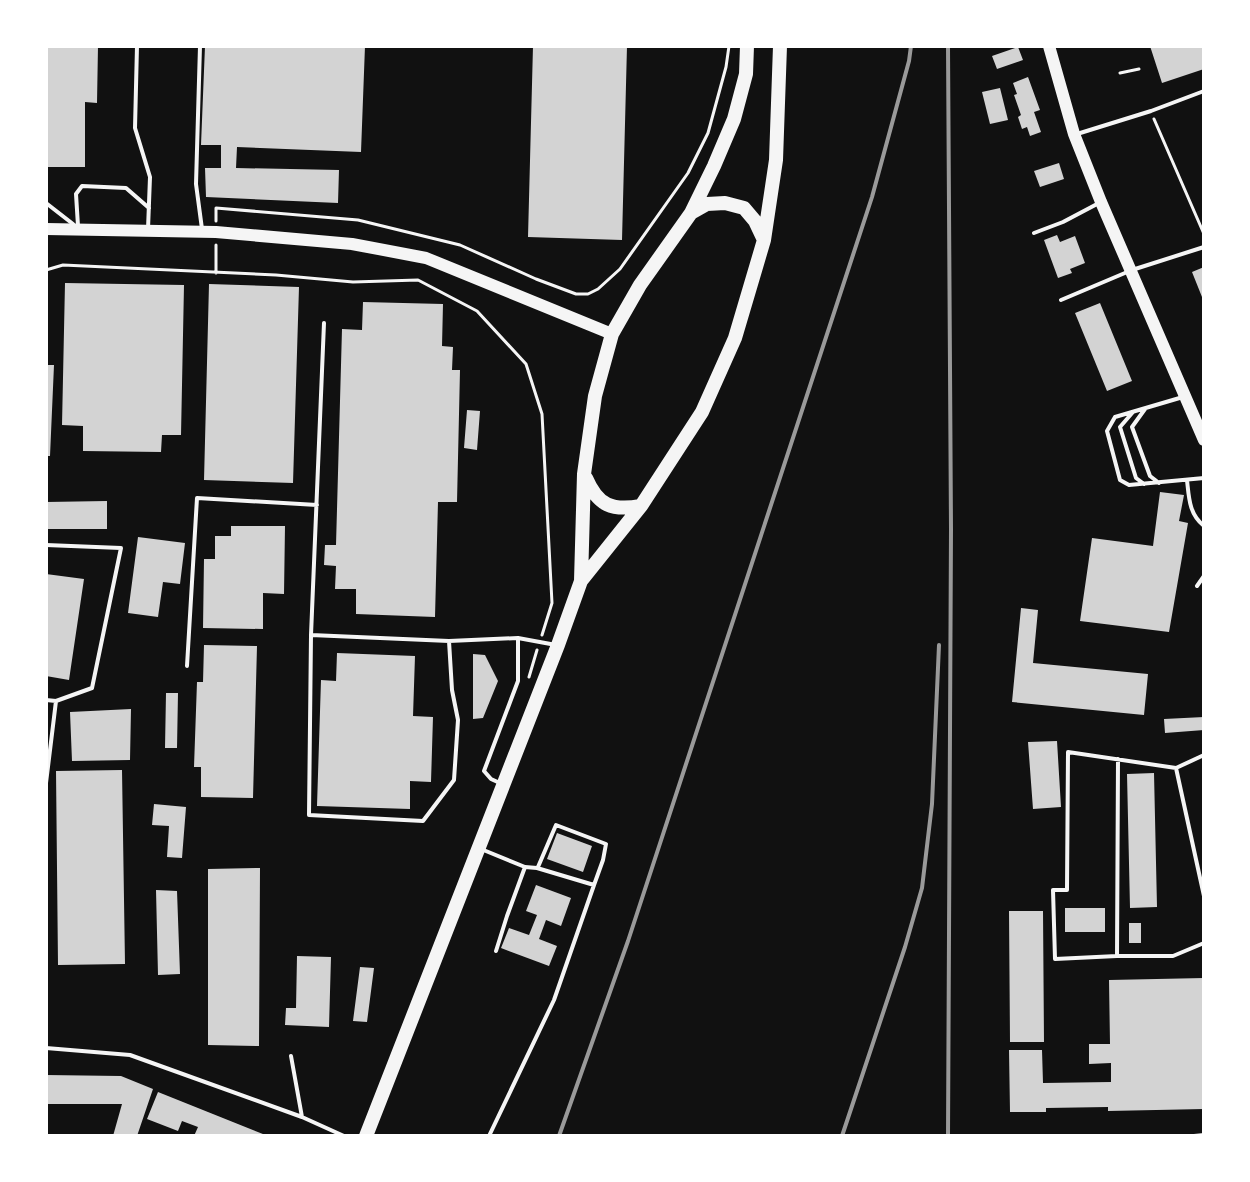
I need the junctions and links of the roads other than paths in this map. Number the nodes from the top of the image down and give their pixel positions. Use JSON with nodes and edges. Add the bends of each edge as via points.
{"nodes":[{"id":1,"x":137,"y":46,"type":"edge"},
{"id":2,"x":200,"y":46,"type":"edge"},
{"id":3,"x":747,"y":46,"type":"edge"},
{"id":4,"x":780,"y":46,"type":"edge"},
{"id":5,"x":1049,"y":46,"type":"edge"},
{"id":6,"x":1204,"y":91,"type":"edge"},
{"id":7,"x":1074,"y":134,"type":"junction"},
{"id":8,"x":1101,"y":202,"type":"junction"},
{"id":9,"x":46,"y":203,"type":"edge"},
{"id":10,"x":149,"y":208,"type":"junction"},
{"id":11,"x":691,"y":213,"type":"junction"},
{"id":12,"x":78,"y":228,"type":"junction"},
{"id":13,"x":46,"y":229,"type":"edge"},
{"id":14,"x":148,"y":230,"type":"junction"},
{"id":15,"x":202,"y":231,"type":"junction"},
{"id":16,"x":1034,"y":233,"type":"dead end"},
{"id":17,"x":764,"y":240,"type":"junction"},
{"id":18,"x":1204,"y":247,"type":"edge"},
{"id":19,"x":1132,"y":270,"type":"junction"},
{"id":20,"x":1061,"y":300,"type":"dead end"},
{"id":21,"x":324,"y":323,"type":"dead end"},
{"id":22,"x":612,"y":334,"type":"junction"},
{"id":23,"x":1185,"y":396,"type":"junction"},
{"id":24,"x":1145,"y":409,"type":"junction"},
{"id":25,"x":1135,"y":410,"type":"junction"},
{"id":26,"x":1204,"y":440,"type":"edge"},
{"id":27,"x":584,"y":474,"type":"junction"},
{"id":28,"x":1204,"y":478,"type":"edge"},
{"id":29,"x":1187,"y":480,"type":"junction"},
{"id":30,"x":1159,"y":483,"type":"junction"},
{"id":31,"x":1144,"y":485,"type":"junction"},
{"id":32,"x":317,"y":505,"type":"junction"},
{"id":33,"x":641,"y":506,"type":"junction"},
{"id":34,"x":1204,"y":526,"type":"edge"},
{"id":35,"x":46,"y":545,"type":"edge"},
{"id":36,"x":1204,"y":576,"type":"edge"},
{"id":37,"x":581,"y":581,"type":"junction"},
{"id":38,"x":1197,"y":586,"type":"dead end"},
{"id":39,"x":311,"y":635,"type":"junction"},
{"id":40,"x":518,"y":638,"type":"junction"},
{"id":41,"x":449,"y":641,"type":"junction"},
{"id":42,"x":558,"y":645,"type":"junction"},
{"id":43,"x":187,"y":666,"type":"dead end"},
{"id":44,"x":46,"y":700,"type":"edge"},
{"id":45,"x":56,"y":701,"type":"junction"},
{"id":46,"x":1204,"y":755,"type":"edge"},
{"id":47,"x":1118,"y":759,"type":"junction"},
{"id":48,"x":1176,"y":768,"type":"junction"},
{"id":49,"x":46,"y":783,"type":"edge"},
{"id":50,"x":503,"y":785,"type":"junction"},
{"id":51,"x":479,"y":848,"type":"junction"},
{"id":52,"x":525,"y":867,"type":"junction"},
{"id":53,"x":537,"y":868,"type":"junction"},
{"id":54,"x":594,"y":885,"type":"junction"},
{"id":55,"x":1204,"y":896,"type":"edge"},
{"id":56,"x":1204,"y":943,"type":"edge"},
{"id":57,"x":496,"y":951,"type":"dead end"},
{"id":58,"x":1117,"y":956,"type":"junction"},
{"id":59,"x":46,"y":1048,"type":"edge"},
{"id":60,"x":291,"y":1056,"type":"dead end"},
{"id":61,"x":302,"y":1117,"type":"junction"},
{"id":62,"x":1204,"y":1135,"type":"edge"},
{"id":63,"x":344,"y":1136,"type":"edge"},
{"id":64,"x":366,"y":1136,"type":"edge"},
{"id":65,"x":489,"y":1136,"type":"edge"},
{"id":66,"x":1194,"y":1136,"type":"edge"}],
"edges":[{"from":1,"to":10,"type":"lane","via":[[135,128],[150,177]]},
{"from":2,"to":15,"type":"lane","via":[[196,184]]},
{"from":3,"to":11,"type":"main road","via":[[734,119]]},
{"from":4,"to":17,"type":"main road","via":[[776,160]]},
{"from":5,"to":7,"type":"main road"},
{"from":6,"to":7,"type":"lane"},
{"from":7,"to":8,"type":"main road"},
{"from":8,"to":16,"type":"lane"},
{"from":8,"to":19,"type":"main road"},
{"from":9,"to":12,"type":"lane"},
{"from":10,"to":12,"type":"lane","via":[[126,188],[82,186],[76,194]]},
{"from":10,"to":14,"type":"lane"},
{"from":11,"to":17,"type":"main road","via":[[707,204],[744,208]]},
{"from":11,"to":22,"type":"main road"},
{"from":12,"to":13,"type":"main road"},
{"from":12,"to":14,"type":"main road"},
{"from":14,"to":15,"type":"main road"},
{"from":15,"to":22,"type":"main road","via":[[352,244],[426,258]]},
{"from":17,"to":33,"type":"main road","via":[[735,338],[702,412]]},
{"from":18,"to":19,"type":"lane"},
{"from":19,"to":20,"type":"lane"},
{"from":19,"to":23,"type":"main road"},
{"from":21,"to":32,"type":"lane"},
{"from":22,"to":27,"type":"main road","via":[[595,396]]},
{"from":23,"to":24,"type":"lane"},
{"from":23,"to":26,"type":"main road"},
{"from":24,"to":25,"type":"lane"},
{"from":24,"to":30,"type":"lane","via":[[1132,427],[1150,476]]},
{"from":25,"to":31,"type":"lane","via":[[1120,427],[1136,478]]},
{"from":25,"to":31,"type":"lane","via":[[1115,417],[1107,431],[1120,480]]},
{"from":27,"to":33,"type":"main road","via":[[593,495],[607,505],[622,510]]},
{"from":27,"to":37,"type":"main road"},
{"from":28,"to":29,"type":"lane"},
{"from":29,"to":30,"type":"lane"},
{"from":29,"to":34,"type":"lane","via":[[1190,508]]},
{"from":30,"to":31,"type":"lane"},
{"from":32,"to":39,"type":"lane"},
{"from":32,"to":43,"type":"lane","via":[[197,498]]},
{"from":33,"to":37,"type":"main road"},
{"from":35,"to":45,"type":"lane","via":[[121,548],[92,688]]},
{"from":36,"to":38,"type":"lane"},
{"from":37,"to":42,"type":"main road"},
{"from":39,"to":41,"type":"lane"},
{"from":39,"to":41,"type":"lane","via":[[309,815],[423,821],[454,780],[458,720]]},
{"from":40,"to":41,"type":"lane"},
{"from":40,"to":42,"type":"lane"},
{"from":40,"to":50,"type":"lane","via":[[518,681],[484,771]]},
{"from":42,"to":50,"type":"main road"},
{"from":44,"to":45,"type":"lane"},
{"from":45,"to":49,"type":"lane"},
{"from":46,"to":48,"type":"lane"},
{"from":47,"to":48,"type":"lane"},
{"from":47,"to":58,"type":"lane"},
{"from":47,"to":58,"type":"lane","via":[[1068,752],[1067,890],[1053,890],[1055,959]]},
{"from":48,"to":55,"type":"lane"},
{"from":50,"to":51,"type":"main road"},
{"from":51,"to":52,"type":"lane"},
{"from":51,"to":64,"type":"main road"},
{"from":52,"to":53,"type":"lane"},
{"from":52,"to":57,"type":"lane"},
{"from":53,"to":54,"type":"lane"},
{"from":53,"to":54,"type":"lane","via":[[556,825],[606,844]]},
{"from":54,"to":65,"type":"lane","via":[[554,1000]]},
{"from":56,"to":58,"type":"lane","via":[[1173,956]]},
{"from":59,"to":61,"type":"lane","via":[[130,1055]]},
{"from":60,"to":61,"type":"lane"},
{"from":61,"to":63,"type":"lane"},
{"from":62,"to":66,"type":"lane"}]}
